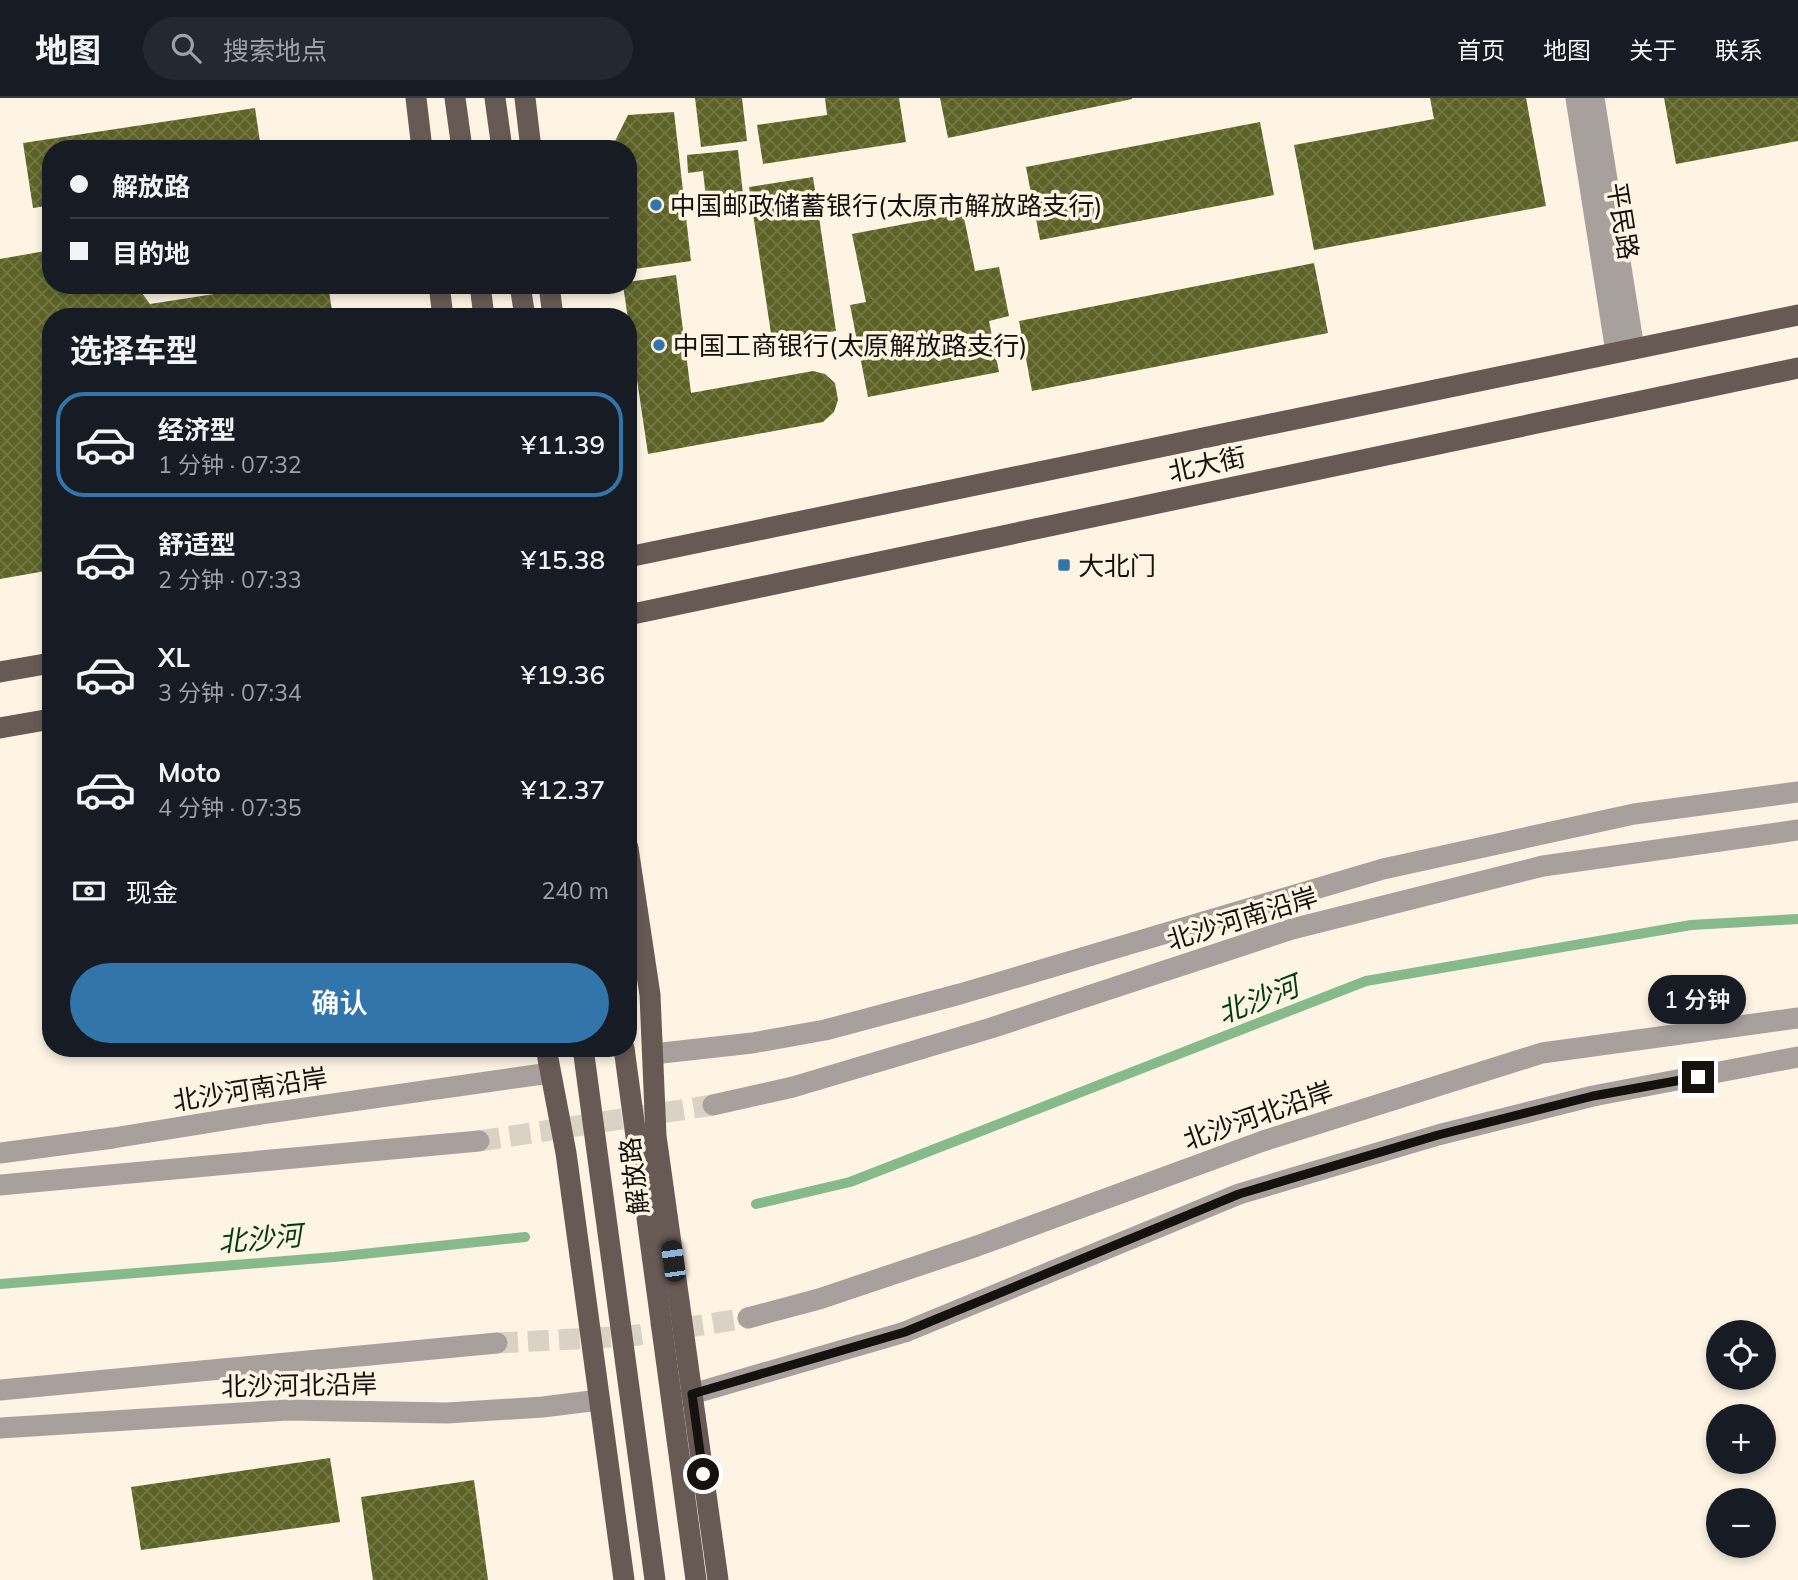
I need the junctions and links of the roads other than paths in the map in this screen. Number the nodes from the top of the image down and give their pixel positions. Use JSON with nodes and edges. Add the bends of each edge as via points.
{"nodes":[{"id":1,"x":415,"y":98,"type":"edge"},
{"id":2,"x":455,"y":98,"type":"edge"},
{"id":3,"x":495,"y":98,"type":"edge"},
{"id":4,"x":525,"y":98,"type":"edge"},
{"id":5,"x":1576,"y":98,"type":"edge"},
{"id":6,"x":1594,"y":98,"type":"edge"},
{"id":7,"x":421,"y":140,"type":"edge"},
{"id":8,"x":461,"y":140,"type":"edge"},
{"id":9,"x":501,"y":140,"type":"edge"},
{"id":10,"x":530,"y":140,"type":"edge"},
{"id":11,"x":1798,"y":315,"type":"edge"},
{"id":12,"x":1625,"y":351,"type":"junction"},
{"id":13,"x":1798,"y":368,"type":"edge"},
{"id":14,"x":637,"y":555,"type":"edge"},
{"id":15,"x":637,"y":613,"type":"edge"},
{"id":16,"x":42,"y":665,"type":"edge"},
{"id":17,"x":0,"y":672,"type":"edge"},
{"id":18,"x":42,"y":721,"type":"edge"},
{"id":19,"x":0,"y":728,"type":"edge"},
{"id":20,"x":1798,"y":792,"type":"edge"},
{"id":21,"x":1798,"y":830,"type":"edge"},
{"id":22,"x":637,"y":908,"type":"edge"},
{"id":23,"x":1798,"y":1018,"type":"edge"},
{"id":24,"x":653,"y":1054,"type":"junction"},
{"id":25,"x":547,"y":1057,"type":"edge"},
{"id":26,"x":584,"y":1057,"type":"edge"},
{"id":27,"x":625,"y":1057,"type":"edge"},
{"id":28,"x":1798,"y":1057,"type":"edge"},
{"id":29,"x":550,"y":1073,"type":"junction"},
{"id":30,"x":713,"y":1105,"type":"tunnel mouth"},
{"id":31,"x":479,"y":1141,"type":"tunnel mouth"},
{"id":32,"x":0,"y":1153,"type":"edge"},
{"id":33,"x":0,"y":1185,"type":"edge"},
{"id":34,"x":748,"y":1318,"type":"tunnel mouth"},
{"id":35,"x":497,"y":1343,"type":"tunnel mouth"},
{"id":36,"x":0,"y":1390,"type":"edge"},
{"id":37,"x":692,"y":1394,"type":"junction"},
{"id":38,"x":599,"y":1400,"type":"junction"},
{"id":39,"x":0,"y":1428,"type":"edge"},
{"id":40,"x":624,"y":1580,"type":"edge"},
{"id":41,"x":654,"y":1580,"type":"edge"},
{"id":42,"x":696,"y":1580,"type":"edge"},
{"id":43,"x":718,"y":1580,"type":"edge"}],
"edges":[{"from":1,"to":7,"type":"main road"},
{"from":2,"to":8,"type":"main road"},
{"from":3,"to":9,"type":"main road"},
{"from":4,"to":10,"type":"main road"},
{"from":5,"to":12,"type":"street","name":"平民路"},
{"from":6,"to":12,"type":"street","name":"平民路"},
{"from":11,"to":12,"type":"main road"},
{"from":12,"to":14,"type":"main road"},
{"from":13,"to":15,"type":"main road","name":"北大街"},
{"from":16,"to":17,"type":"main road"},
{"from":18,"to":19,"type":"main road"},
{"from":20,"to":24,"type":"street","via":[[1634,814],[1383,869],[825,1030]]},
{"from":21,"to":30,"type":"street","name":"北沙河南沿岸","via":[[1543,866],[1292,929],[991,1028],[793,1087]]},
{"from":22,"to":24,"type":"main road","name":"解放路"},
{"from":23,"to":34,"type":"street","name":"北沙河北沿岸","via":[[1542,1053],[1263,1141],[963,1250]]},
{"from":24,"to":37,"type":"main road","name":"解放路","via":[[656,1136]]},
{"from":25,"to":29,"type":"main road"},
{"from":26,"to":41,"type":"main road","name":"解放路","bridge":true},
{"from":27,"to":42,"type":"main road","name":"解放路","bridge":true},
{"from":28,"to":37,"type":"street","via":[[1593,1096],[1438,1135],[1239,1194],[905,1332]]},
{"from":29,"to":32,"type":"street","name":"北沙河南沿岸"},
{"from":29,"to":38,"type":"main road","via":[[566,1153]]},
{"from":31,"to":33,"type":"street"},
{"from":35,"to":36,"type":"street","name":"北沙河北沿岸"},
{"from":37,"to":43,"type":"main road","name":"解放路"},
{"from":38,"to":39,"type":"street","name":"北沙河北沿岸","via":[[447,1413],[288,1410]]},
{"from":38,"to":40,"type":"main road"}]}
